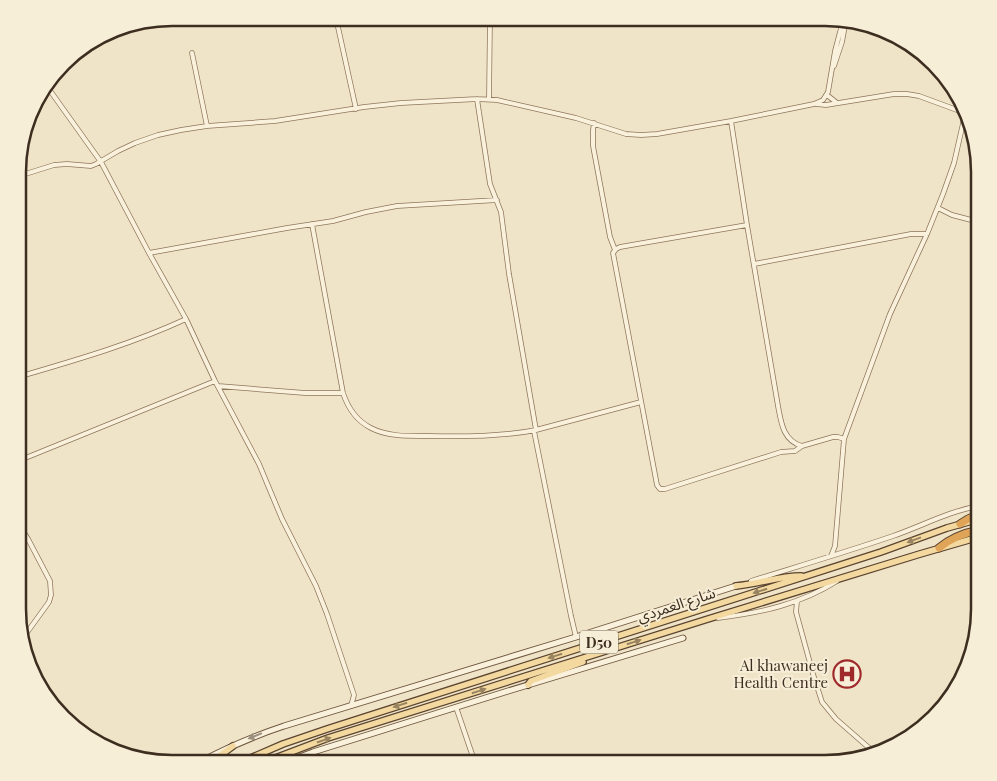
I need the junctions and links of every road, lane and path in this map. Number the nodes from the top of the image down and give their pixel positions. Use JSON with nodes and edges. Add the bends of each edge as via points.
{"nodes":[{"id":1,"x":338,"y":26,"type":"edge"},
{"id":2,"x":490,"y":26,"type":"edge"},
{"id":3,"x":842,"y":28,"type":"edge"},
{"id":4,"x":192,"y":53,"type":"dead end"},
{"id":5,"x":51,"y":92,"type":"edge"},
{"id":6,"x":827,"y":94,"type":"junction"},
{"id":7,"x":477,"y":99,"type":"junction"},
{"id":8,"x":489,"y":99,"type":"junction"},
{"id":9,"x":838,"y":103,"type":"junction"},
{"id":10,"x":814,"y":104,"type":"junction"},
{"id":11,"x":356,"y":109,"type":"junction"},
{"id":12,"x":957,"y":109,"type":"edge"},
{"id":13,"x":731,"y":121,"type":"junction"},
{"id":14,"x":594,"y":123,"type":"junction"},
{"id":15,"x":963,"y":124,"type":"edge"},
{"id":16,"x":207,"y":126,"type":"junction"},
{"id":17,"x":101,"y":162,"type":"junction"},
{"id":18,"x":26,"y":174,"type":"edge"},
{"id":19,"x":497,"y":200,"type":"junction"},
{"id":20,"x":938,"y":208,"type":"junction"},
{"id":21,"x":971,"y":220,"type":"edge"},
{"id":22,"x":312,"y":224,"type":"junction"},
{"id":23,"x":747,"y":225,"type":"junction"},
{"id":24,"x":927,"y":234,"type":"junction"},
{"id":25,"x":615,"y":250,"type":"junction"},
{"id":26,"x":149,"y":253,"type":"junction"},
{"id":27,"x":754,"y":264,"type":"junction"},
{"id":28,"x":186,"y":319,"type":"junction"},
{"id":29,"x":26,"y":375,"type":"edge"},
{"id":30,"x":215,"y":381,"type":"junction"},
{"id":31,"x":218,"y":386,"type":"junction"},
{"id":32,"x":343,"y":393,"type":"junction"},
{"id":33,"x":641,"y":402,"type":"junction"},
{"id":34,"x":535,"y":430,"type":"junction"},
{"id":35,"x":844,"y":439,"type":"junction"},
{"id":36,"x":802,"y":446,"type":"junction"},
{"id":37,"x":27,"y":458,"type":"edge"},
{"id":38,"x":970,"y":508,"type":"edge"},
{"id":39,"x":970,"y":517,"type":"edge"},
{"id":40,"x":970,"y":521,"type":"edge"},
{"id":41,"x":960,"y":524,"type":"junction"},
{"id":42,"x":970,"y":533,"type":"edge"},
{"id":43,"x":27,"y":539,"type":"edge"},
{"id":44,"x":970,"y":540,"type":"edge"},
{"id":45,"x":835,"y":546,"type":"junction"},
{"id":46,"x":939,"y":548,"type":"junction"},
{"id":47,"x":843,"y":552,"type":"junction"},
{"id":48,"x":831,"y":556,"type":"junction"},
{"id":49,"x":806,"y":576,"type":"junction"},
{"id":50,"x":842,"y":578,"type":"junction"},
{"id":51,"x":736,"y":586,"type":"junction"},
{"id":52,"x":797,"y":601,"type":"junction"},
{"id":53,"x":708,"y":619,"type":"junction"},
{"id":54,"x":28,"y":631,"type":"edge"},
{"id":55,"x":576,"y":637,"type":"junction"},
{"id":56,"x":683,"y":638,"type":"dead end"},
{"id":57,"x":595,"y":654,"type":"junction"},
{"id":58,"x":528,"y":685,"type":"junction"},
{"id":59,"x":354,"y":695,"type":"junction"},
{"id":60,"x":364,"y":702,"type":"junction"},
{"id":61,"x":352,"y":706,"type":"junction"},
{"id":62,"x":456,"y":707,"type":"junction"},
{"id":63,"x":233,"y":746,"type":"junction"},
{"id":64,"x":869,"y":748,"type":"edge"},
{"id":65,"x":216,"y":754,"type":"edge"},
{"id":66,"x":222,"y":754,"type":"edge"},
{"id":67,"x":260,"y":754,"type":"edge"},
{"id":68,"x":285,"y":754,"type":"edge"},
{"id":69,"x":309,"y":754,"type":"edge"},
{"id":70,"x":472,"y":754,"type":"edge"}],
"edges":[{"from":1,"to":11,"type":"street"},
{"from":2,"to":8,"type":"street"},
{"from":3,"to":6,"type":"street"},
{"from":4,"to":16,"type":"street"},
{"from":5,"to":17,"type":"street"},
{"from":6,"to":9,"type":"street"},
{"from":6,"to":10,"type":"street"},
{"from":7,"to":8,"type":"street"},
{"from":7,"to":11,"type":"street"},
{"from":7,"to":19,"type":"street","via":[[489,178]]},
{"from":8,"to":14,"type":"street"},
{"from":9,"to":10,"type":"street"},
{"from":9,"to":12,"type":"street","via":[[907,94]]},
{"from":10,"to":13,"type":"street"},
{"from":11,"to":16,"type":"street","via":[[275,121]]},
{"from":13,"to":14,"type":"street","via":[[641,135],[618,132]]},
{"from":13,"to":23,"type":"street"},
{"from":14,"to":25,"type":"street","via":[[593,146]]},
{"from":15,"to":20,"type":"street"},
{"from":16,"to":17,"type":"street","via":[[141,141]]},
{"from":17,"to":18,"type":"street","via":[[91,166],[54,165]]},
{"from":17,"to":26,"type":"street"},
{"from":19,"to":22,"type":"street","via":[[397,206]]},
{"from":19,"to":34,"type":"street"},
{"from":20,"to":21,"type":"street"},
{"from":20,"to":24,"type":"street"},
{"from":22,"to":26,"type":"street"},
{"from":22,"to":32,"type":"street"},
{"from":23,"to":25,"type":"street"},
{"from":23,"to":27,"type":"street"},
{"from":24,"to":27,"type":"street","via":[[911,234]]},
{"from":24,"to":35,"type":"street","via":[[890,314]]},
{"from":25,"to":33,"type":"street","via":[[613,258]]},
{"from":26,"to":28,"type":"street"},
{"from":27,"to":36,"type":"street","via":[[780,417],[788,438]]},
{"from":28,"to":29,"type":"street","via":[[113,349]]},
{"from":28,"to":30,"type":"street"},
{"from":30,"to":31,"type":"street"},
{"from":30,"to":37,"type":"street"},
{"from":31,"to":32,"type":"street"},
{"from":31,"to":59,"type":"street","via":[[316,586]]},
{"from":32,"to":34,"type":"street","via":[[357,418],[382,432],[440,436]]},
{"from":33,"to":34,"type":"street"},
{"from":33,"to":36,"type":"street","via":[[660,489],[781,452],[795,451]]},
{"from":34,"to":55,"type":"street"},
{"from":35,"to":36,"type":"street","via":[[833,437]]},
{"from":35,"to":45,"type":"street"},
{"from":38,"to":47,"type":"street"},
{"from":39,"to":41,"type":"highway"},
{"from":40,"to":41,"type":"main road","name":"شارع العمردي","number":"D50"},
{"from":41,"to":49,"type":"main road","name":"شارع العمردي","number":"D50","one_way":true},
{"from":42,"to":46,"type":"highway"},
{"from":43,"to":54,"type":"street","via":[[51,588],[49,602]]},
{"from":44,"to":46,"type":"main road","name":"شارع العمردي","number":"D50"},
{"from":45,"to":47,"type":"street"},
{"from":45,"to":48,"type":"street"},
{"from":46,"to":50,"type":"main road","name":"شارع العمردي","number":"D50"},
{"from":47,"to":48,"type":"street"},
{"from":48,"to":51,"type":"street"},
{"from":49,"to":51,"type":"main road"},
{"from":49,"to":67,"type":"main road","name":"شارع العمردي","number":"D50","one_way":true,"via":[[327,729]]},
{"from":50,"to":52,"type":"street"},
{"from":50,"to":53,"type":"main road","name":"شارع العمردي","number":"D50"},
{"from":51,"to":55,"type":"street"},
{"from":52,"to":53,"type":"street","via":[[753,613]]},
{"from":52,"to":64,"type":"street","via":[[796,609],[823,704]]},
{"from":57,"to":53,"type":"main road","name":"شارع العمردي","number":"D50","one_way":true},
{"from":55,"to":60,"type":"street"},
{"from":56,"to":58,"type":"street"},
{"from":57,"to":58,"type":"main road"},
{"from":68,"to":57,"type":"main road","name":"شارع العمردي","number":"D50","one_way":true},
{"from":58,"to":62,"type":"street"},
{"from":59,"to":60,"type":"street"},
{"from":59,"to":61,"type":"street"},
{"from":60,"to":61,"type":"street"},
{"from":61,"to":63,"type":"street","one_way":true,"via":[[281,726]]},
{"from":62,"to":69,"type":"street"},
{"from":62,"to":70,"type":"street"},
{"from":63,"to":65,"type":"street"},
{"from":63,"to":66,"type":"main road"}]}
